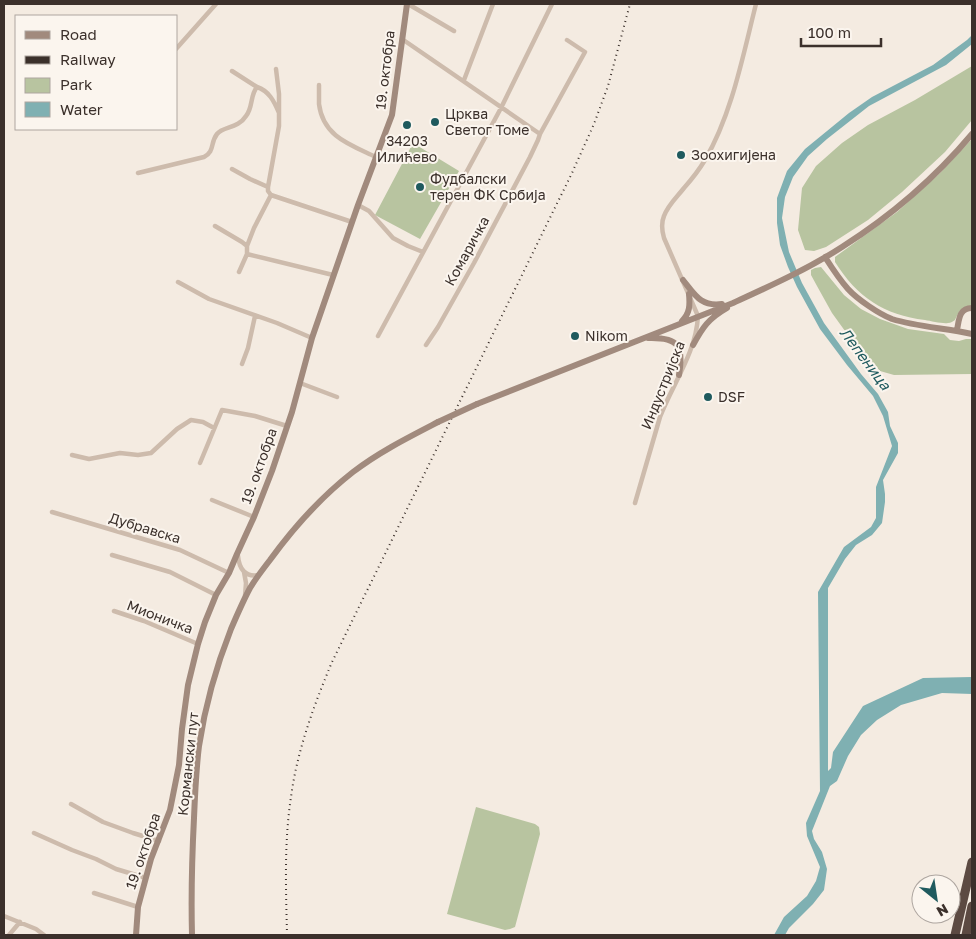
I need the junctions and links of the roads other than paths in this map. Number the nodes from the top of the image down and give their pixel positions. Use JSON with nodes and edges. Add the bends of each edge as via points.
{"nodes":[{"id":1,"x":216,"y":4,"type":"edge"},
{"id":2,"x":407,"y":4,"type":"edge"},
{"id":3,"x":493,"y":4,"type":"edge"},
{"id":4,"x":552,"y":4,"type":"edge"},
{"id":5,"x":756,"y":4,"type":"edge"},
{"id":6,"x":454,"y":31,"type":"dead end"},
{"id":7,"x":402,"y":39,"type":"junction"},
{"id":8,"x":567,"y":40,"type":"dead end"},
{"id":9,"x":178,"y":47,"type":"edge"},
{"id":10,"x":276,"y":69,"type":"dead end"},
{"id":11,"x":232,"y":71,"type":"dead end"},
{"id":12,"x":464,"y":80,"type":"junction"},
{"id":13,"x":319,"y":84,"type":"dead end"},
{"id":14,"x":257,"y":87,"type":"junction"},
{"id":15,"x":501,"y":108,"type":"junction"},
{"id":16,"x":279,"y":113,"type":"junction"},
{"id":17,"x":540,"y":134,"type":"junction"},
{"id":18,"x":972,"y":134,"type":"edge"},
{"id":19,"x":376,"y":157,"type":"junction"},
{"id":20,"x":232,"y":169,"type":"dead end"},
{"id":21,"x":138,"y":173,"type":"dead end"},
{"id":22,"x":268,"y":187,"type":"junction"},
{"id":23,"x":271,"y":195,"type":"junction"},
{"id":24,"x":358,"y":205,"type":"junction"},
{"id":25,"x":352,"y":222,"type":"junction"},
{"id":26,"x":215,"y":226,"type":"dead end"},
{"id":27,"x":247,"y":246,"type":"junction"},
{"id":28,"x":423,"y":252,"type":"junction"},
{"id":29,"x":246,"y":254,"type":"junction"},
{"id":30,"x":825,"y":257,"type":"junction"},
{"id":31,"x":239,"y":272,"type":"dead end"},
{"id":32,"x":333,"y":275,"type":"junction"},
{"id":33,"x":683,"y":280,"type":"junction"},
{"id":34,"x":178,"y":282,"type":"dead end"},
{"id":35,"x":689,"y":294,"type":"junction"},
{"id":36,"x":753,"y":294,"type":"junction"},
{"id":37,"x":733,"y":303,"type":"junction"},
{"id":38,"x":972,"y":308,"type":"edge"},
{"id":39,"x":254,"y":316,"type":"junction"},
{"id":40,"x":698,"y":316,"type":"junction"},
{"id":41,"x":680,"y":323,"type":"junction"},
{"id":42,"x":957,"y":330,"type":"junction"},
{"id":43,"x":972,"y":334,"type":"edge"},
{"id":44,"x":378,"y":336,"type":"dead end"},
{"id":45,"x":312,"y":338,"type":"junction"},
{"id":46,"x":644,"y":338,"type":"junction"},
{"id":47,"x":426,"y":345,"type":"dead end"},
{"id":48,"x":692,"y":345,"type":"junction"},
{"id":49,"x":242,"y":364,"type":"dead end"},
{"id":50,"x":679,"y":375,"type":"junction"},
{"id":51,"x":300,"y":383,"type":"junction"},
{"id":52,"x":336,"y":397,"type":"dead end"},
{"id":53,"x":287,"y":426,"type":"junction"},
{"id":54,"x":214,"y":428,"type":"junction"},
{"id":55,"x":72,"y":456,"type":"dead end"},
{"id":56,"x":200,"y":463,"type":"dead end"},
{"id":57,"x":212,"y":500,"type":"dead end"},
{"id":58,"x":635,"y":503,"type":"dead end"},
{"id":59,"x":52,"y":512,"type":"dead end"},
{"id":60,"x":254,"y":517,"type":"junction"},
{"id":61,"x":237,"y":554,"type":"junction"},
{"id":62,"x":112,"y":555,"type":"dead end"},
{"id":63,"x":240,"y":567,"type":"junction"},
{"id":64,"x":230,"y":571,"type":"junction"},
{"id":65,"x":244,"y":572,"type":"junction"},
{"id":66,"x":259,"y":575,"type":"junction"},
{"id":67,"x":216,"y":595,"type":"junction"},
{"id":68,"x":244,"y":599,"type":"junction"},
{"id":69,"x":114,"y":611,"type":"dead end"},
{"id":70,"x":198,"y":644,"type":"junction"},
{"id":71,"x":71,"y":804,"type":"dead end"},
{"id":72,"x":34,"y":833,"type":"dead end"},
{"id":73,"x":159,"y":841,"type":"junction"},
{"id":74,"x":972,"y":862,"type":"edge"},
{"id":75,"x":146,"y":878,"type":"junction"},
{"id":76,"x":94,"y":893,"type":"dead end"},
{"id":77,"x":138,"y":906,"type":"junction"},
{"id":78,"x":972,"y":906,"type":"edge"},
{"id":79,"x":4,"y":916,"type":"edge"},
{"id":80,"x":20,"y":922,"type":"junction"},
{"id":81,"x":10,"y":935,"type":"edge"},
{"id":82,"x":44,"y":935,"type":"edge"},
{"id":83,"x":136,"y":935,"type":"edge"},
{"id":84,"x":192,"y":935,"type":"edge"},
{"id":85,"x":956,"y":935,"type":"edge"},
{"id":86,"x":966,"y":935,"type":"edge"}],
"edges":[{"from":1,"to":9,"type":"street"},
{"from":2,"to":6,"type":"street"},
{"from":2,"to":7,"type":"street","name":"19. октобра"},
{"from":3,"to":12,"type":"street"},
{"from":4,"to":15,"type":"street"},
{"from":5,"to":33,"type":"street","via":[[719,132],[704,162],[663,217],[664,238]]},
{"from":7,"to":12,"type":"street"},
{"from":7,"to":19,"type":"street","name":"19. октобра","via":[[392,115]]},
{"from":8,"to":17,"type":"street","name":"Комаричка","via":[[585,52]]},
{"from":10,"to":16,"type":"street"},
{"from":11,"to":14,"type":"street"},
{"from":12,"to":15,"type":"street"},
{"from":13,"to":19,"type":"street","via":[[319,105],[328,128],[339,139]]},
{"from":14,"to":16,"type":"street","via":[[274,100]]},
{"from":14,"to":21,"type":"street","via":[[248,114],[241,122],[218,132],[204,158]]},
{"from":15,"to":17,"type":"street"},
{"from":15,"to":28,"type":"street"},
{"from":16,"to":22,"type":"street"},
{"from":17,"to":47,"type":"street","name":"Комаричка","via":[[474,262]]},
{"from":18,"to":30,"type":"street","via":[[931,179],[897,208]]},
{"from":19,"to":24,"type":"street","name":"19. октобра"},
{"from":20,"to":22,"type":"street"},
{"from":22,"to":23,"type":"street"},
{"from":23,"to":25,"type":"street"},
{"from":23,"to":27,"type":"street"},
{"from":24,"to":25,"type":"street","name":"19. октобра"},
{"from":24,"to":28,"type":"street","via":[[369,211],[393,238]]},
{"from":25,"to":32,"type":"street","name":"19. октобра"},
{"from":26,"to":27,"type":"street"},
{"from":27,"to":29,"type":"street"},
{"from":28,"to":44,"type":"street"},
{"from":29,"to":31,"type":"street"},
{"from":29,"to":32,"type":"street"},
{"from":30,"to":36,"type":"street"},
{"from":30,"to":42,"type":"street","via":[[848,289],[885,315],[932,328]]},
{"from":32,"to":45,"type":"street","name":"19. октобра"},
{"from":33,"to":35,"type":"street"},
{"from":33,"to":37,"type":"street","via":[[703,302],[717,305]]},
{"from":34,"to":39,"type":"street"},
{"from":35,"to":40,"type":"street"},
{"from":35,"to":41,"type":"street","via":[[687,316]]},
{"from":36,"to":37,"type":"street","name":"Кормански пут"},
{"from":36,"to":48,"type":"street","via":[[715,315]]},
{"from":37,"to":40,"type":"street","name":"Кормански пут"},
{"from":38,"to":42,"type":"street","via":[[962,312]]},
{"from":39,"to":45,"type":"street"},
{"from":39,"to":49,"type":"street"},
{"from":40,"to":41,"type":"street","name":"Кормански пут"},
{"from":40,"to":48,"type":"street","name":"Индустријска"},
{"from":41,"to":46,"type":"street","name":"Кормански пут"},
{"from":42,"to":43,"type":"street"},
{"from":45,"to":51,"type":"street","name":"19. октобра"},
{"from":46,"to":50,"type":"street","via":[[665,338],[679,348],[682,360]]},
{"from":46,"to":66,"type":"street","name":"Кормански пут","bridge":true,"via":[[477,404],[380,454],[331,491],[299,524]]},
{"from":48,"to":50,"type":"street","name":"Индустријска"},
{"from":50,"to":58,"type":"street","name":"Индустријска","via":[[660,417]]},
{"from":51,"to":52,"type":"street"},
{"from":51,"to":53,"type":"street","name":"19. октобра"},
{"from":53,"to":54,"type":"street","via":[[222,410]]},
{"from":53,"to":60,"type":"street","name":"19. октобра"},
{"from":54,"to":55,"type":"street","via":[[191,420],[151,453],[120,453],[89,459]]},
{"from":54,"to":56,"type":"street"},
{"from":57,"to":60,"type":"street"},
{"from":59,"to":64,"type":"street","name":"Дубравска","via":[[180,550]]},
{"from":60,"to":61,"type":"street","name":"19. октобра"},
{"from":61,"to":63,"type":"street"},
{"from":61,"to":64,"type":"street","name":"19. октобра"},
{"from":62,"to":67,"type":"street","via":[[170,572]]},
{"from":63,"to":64,"type":"street"},
{"from":63,"to":65,"type":"street"},
{"from":64,"to":67,"type":"street","name":"19. октобра"},
{"from":65,"to":66,"type":"street"},
{"from":65,"to":68,"type":"street"},
{"from":66,"to":68,"type":"street","name":"Кормански пут"},
{"from":67,"to":70,"type":"street","name":"19. октобра"},
{"from":68,"to":84,"type":"street","name":"Кормански пут","via":[[211,686],[199,745],[191,874]]},
{"from":69,"to":70,"type":"street","name":"Мионичка"},
{"from":70,"to":73,"type":"street","name":"19. октобра","via":[[188,685],[179,765],[170,810]]},
{"from":71,"to":73,"type":"street","via":[[103,822]]},
{"from":72,"to":75,"type":"street","via":[[96,858],[116,870]]},
{"from":73,"to":75,"type":"street","name":"19. октобра"},
{"from":74,"to":85,"type":"highway"},
{"from":75,"to":77,"type":"street","name":"19. октобра"},
{"from":76,"to":77,"type":"street"},
{"from":77,"to":83,"type":"street","name":"19. октобра"},
{"from":78,"to":86,"type":"highway"},
{"from":79,"to":80,"type":"street"},
{"from":80,"to":81,"type":"street"},
{"from":80,"to":82,"type":"street"}]}
